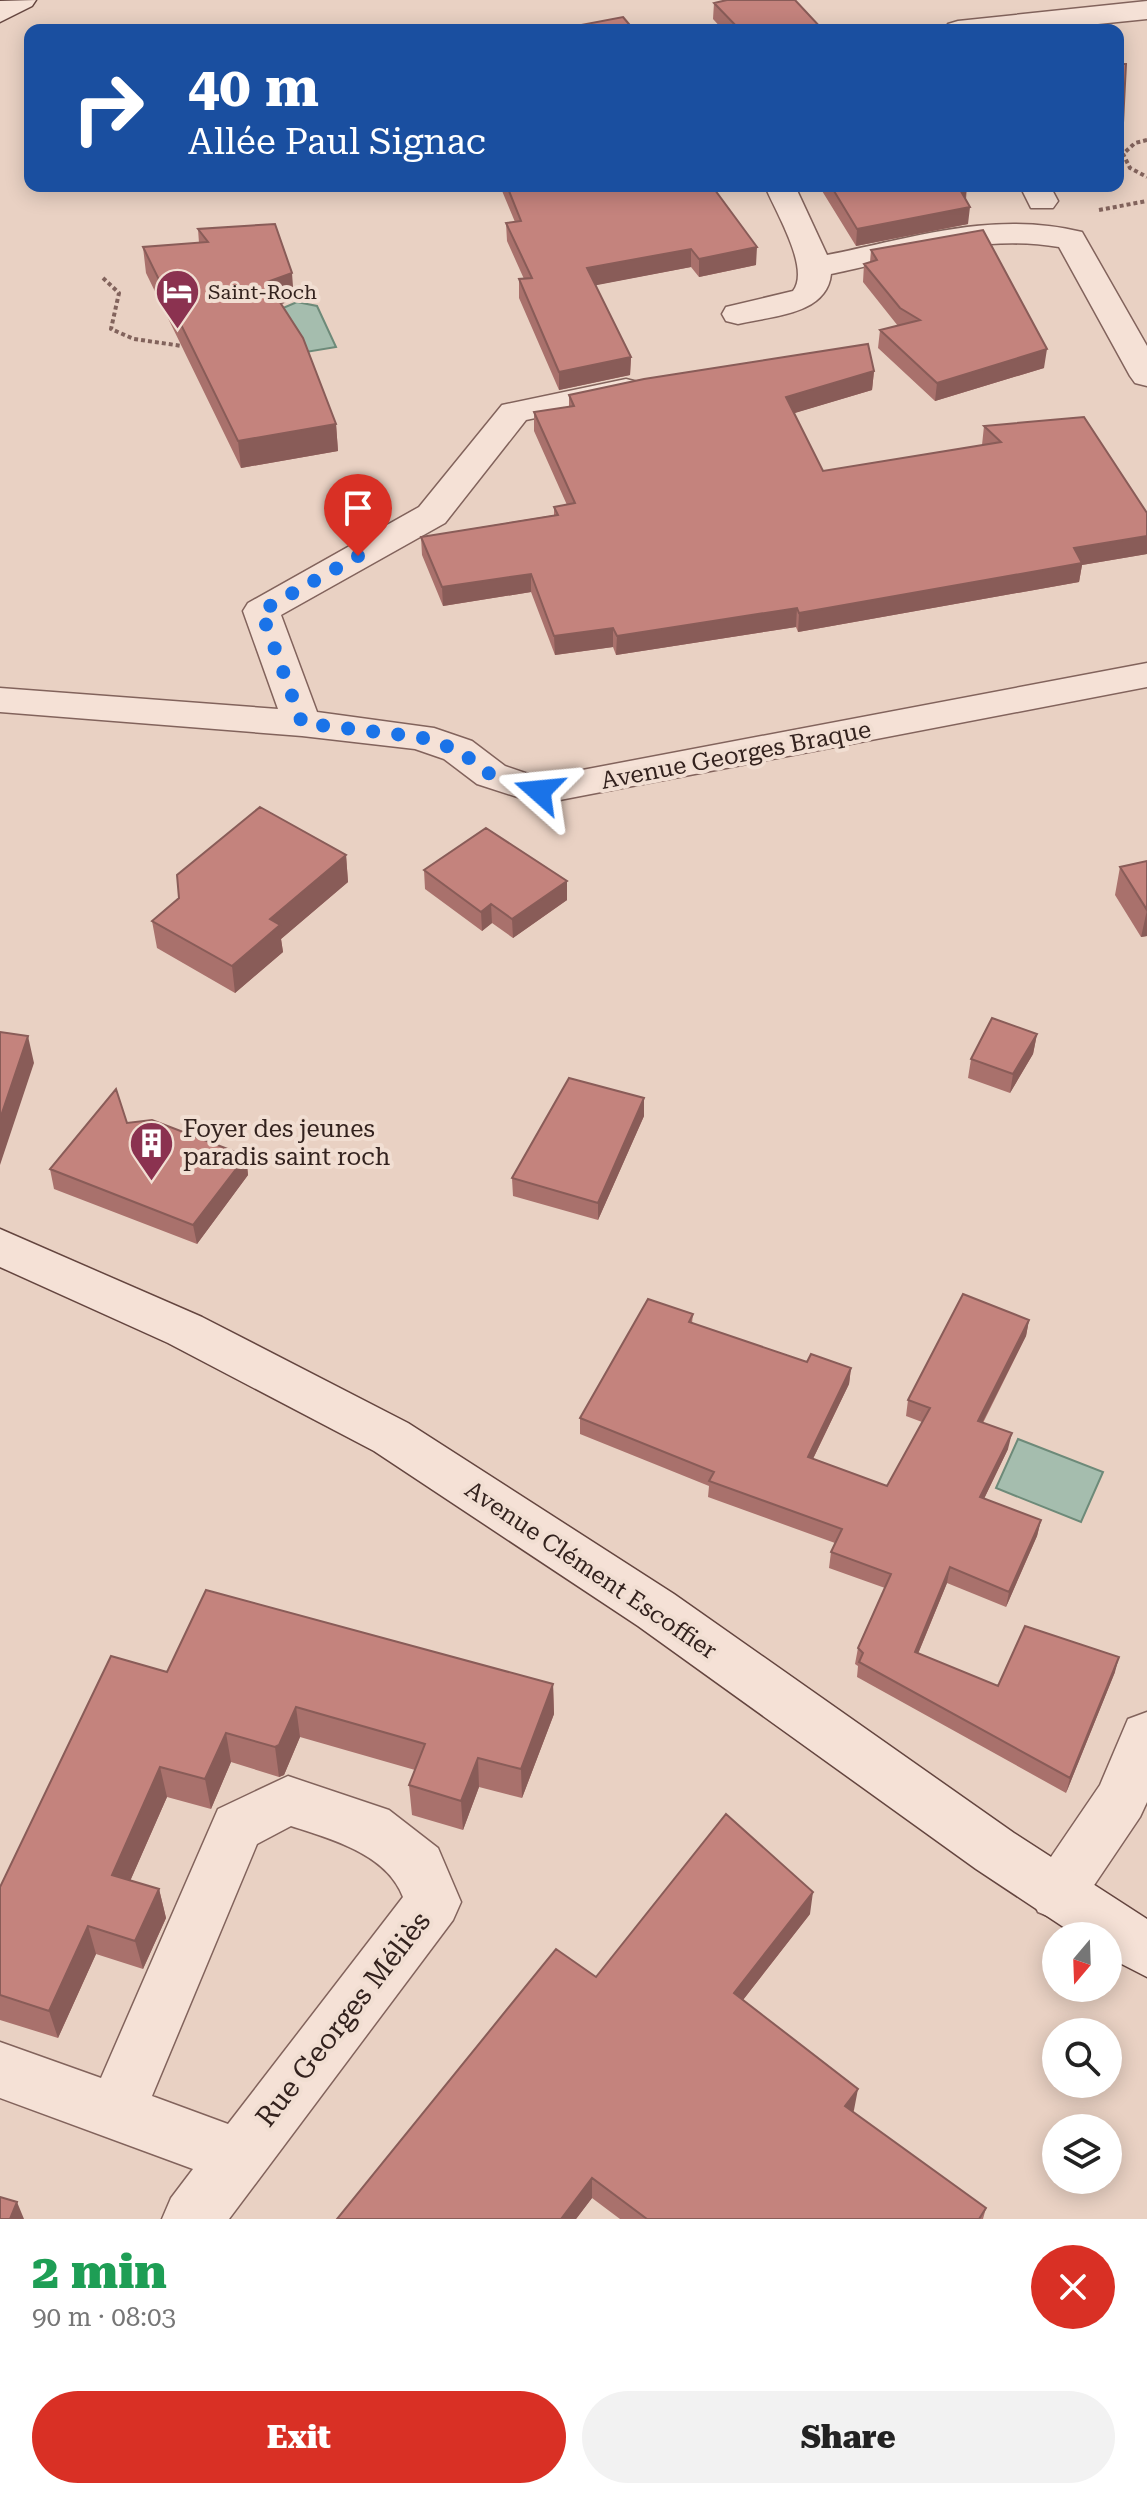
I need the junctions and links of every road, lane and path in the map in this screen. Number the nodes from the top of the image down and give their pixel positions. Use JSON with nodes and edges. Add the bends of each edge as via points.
{"nodes":[{"id":1,"x":22,"y":0,"type":"edge"},
{"id":2,"x":1147,"y":10,"type":"edge"},
{"id":3,"x":0,"y":13,"type":"edge"},
{"id":4,"x":1007,"y":24,"type":"edge"},
{"id":5,"x":1147,"y":140,"type":"edge"},
{"id":6,"x":1124,"y":151,"type":"edge"},
{"id":7,"x":1124,"y":160,"type":"edge"},
{"id":8,"x":1147,"y":177,"type":"edge"},
{"id":9,"x":783,"y":192,"type":"edge"},
{"id":10,"x":816,"y":267,"type":"junction"},
{"id":11,"x":103,"y":278,"type":"dead end"},
{"id":12,"x":738,"y":314,"type":"dead end"},
{"id":13,"x":182,"y":346,"type":"edge"},
{"id":14,"x":1147,"y":376,"type":"edge"},
{"id":15,"x":630,"y":388,"type":"edge"},
{"id":16,"x":1147,"y":675,"type":"edge"},
{"id":17,"x":0,"y":700,"type":"edge"},
{"id":18,"x":302,"y":723,"type":"junction"},
{"id":19,"x":0,"y":1247,"type":"edge"},
{"id":20,"x":1147,"y":1736,"type":"edge"},
{"id":21,"x":1057,"y":1894,"type":"junction"},
{"id":22,"x":1147,"y":1951,"type":"edge"},
{"id":23,"x":0,"y":2070,"type":"edge"},
{"id":24,"x":116,"y":2112,"type":"junction"},
{"id":25,"x":237,"y":2156,"type":"junction"},
{"id":26,"x":192,"y":2219,"type":"edge"}],
"edges":[{"from":1,"to":3,"type":"street"},
{"from":2,"to":4,"type":"street"},
{"from":5,"to":6,"type":"path"},
{"from":7,"to":8,"type":"path"},
{"from":9,"to":10,"type":"street"},
{"from":10,"to":12,"type":"street","via":[[814,286],[804,298]]},
{"from":10,"to":14,"type":"street","via":[[995,230],[1071,239]]},
{"from":11,"to":13,"type":"path","via":[[119,293],[111,329],[134,339]]},
{"from":15,"to":18,"type":"street","via":[[514,412],[432,515],[261,611]]},
{"from":16,"to":18,"type":"street","name":"Avenue Georges Braque","via":[[539,791],[491,775],[458,750],[420,737]]},
{"from":17,"to":18,"type":"street","name":"Avenue Georges Braque"},
{"from":19,"to":21,"type":"street","name":"Avenue Clément Escoffier","via":[[185,1330],[391,1437],[656,1610]]},
{"from":20,"to":21,"type":"street","via":[[1121,1800]]},
{"from":21,"to":22,"type":"street","name":"Avenue Clément Escoffier"},
{"from":23,"to":24,"type":"street"},
{"from":24,"to":25,"type":"street"},
{"from":24,"to":25,"type":"street","name":"Rue Georges Méliès","via":[[237,1827],[288,1800],[370,1828],[419,1866],[433,1902]]},
{"from":25,"to":26,"type":"street","name":"Rue Georges Méliès"}]}
